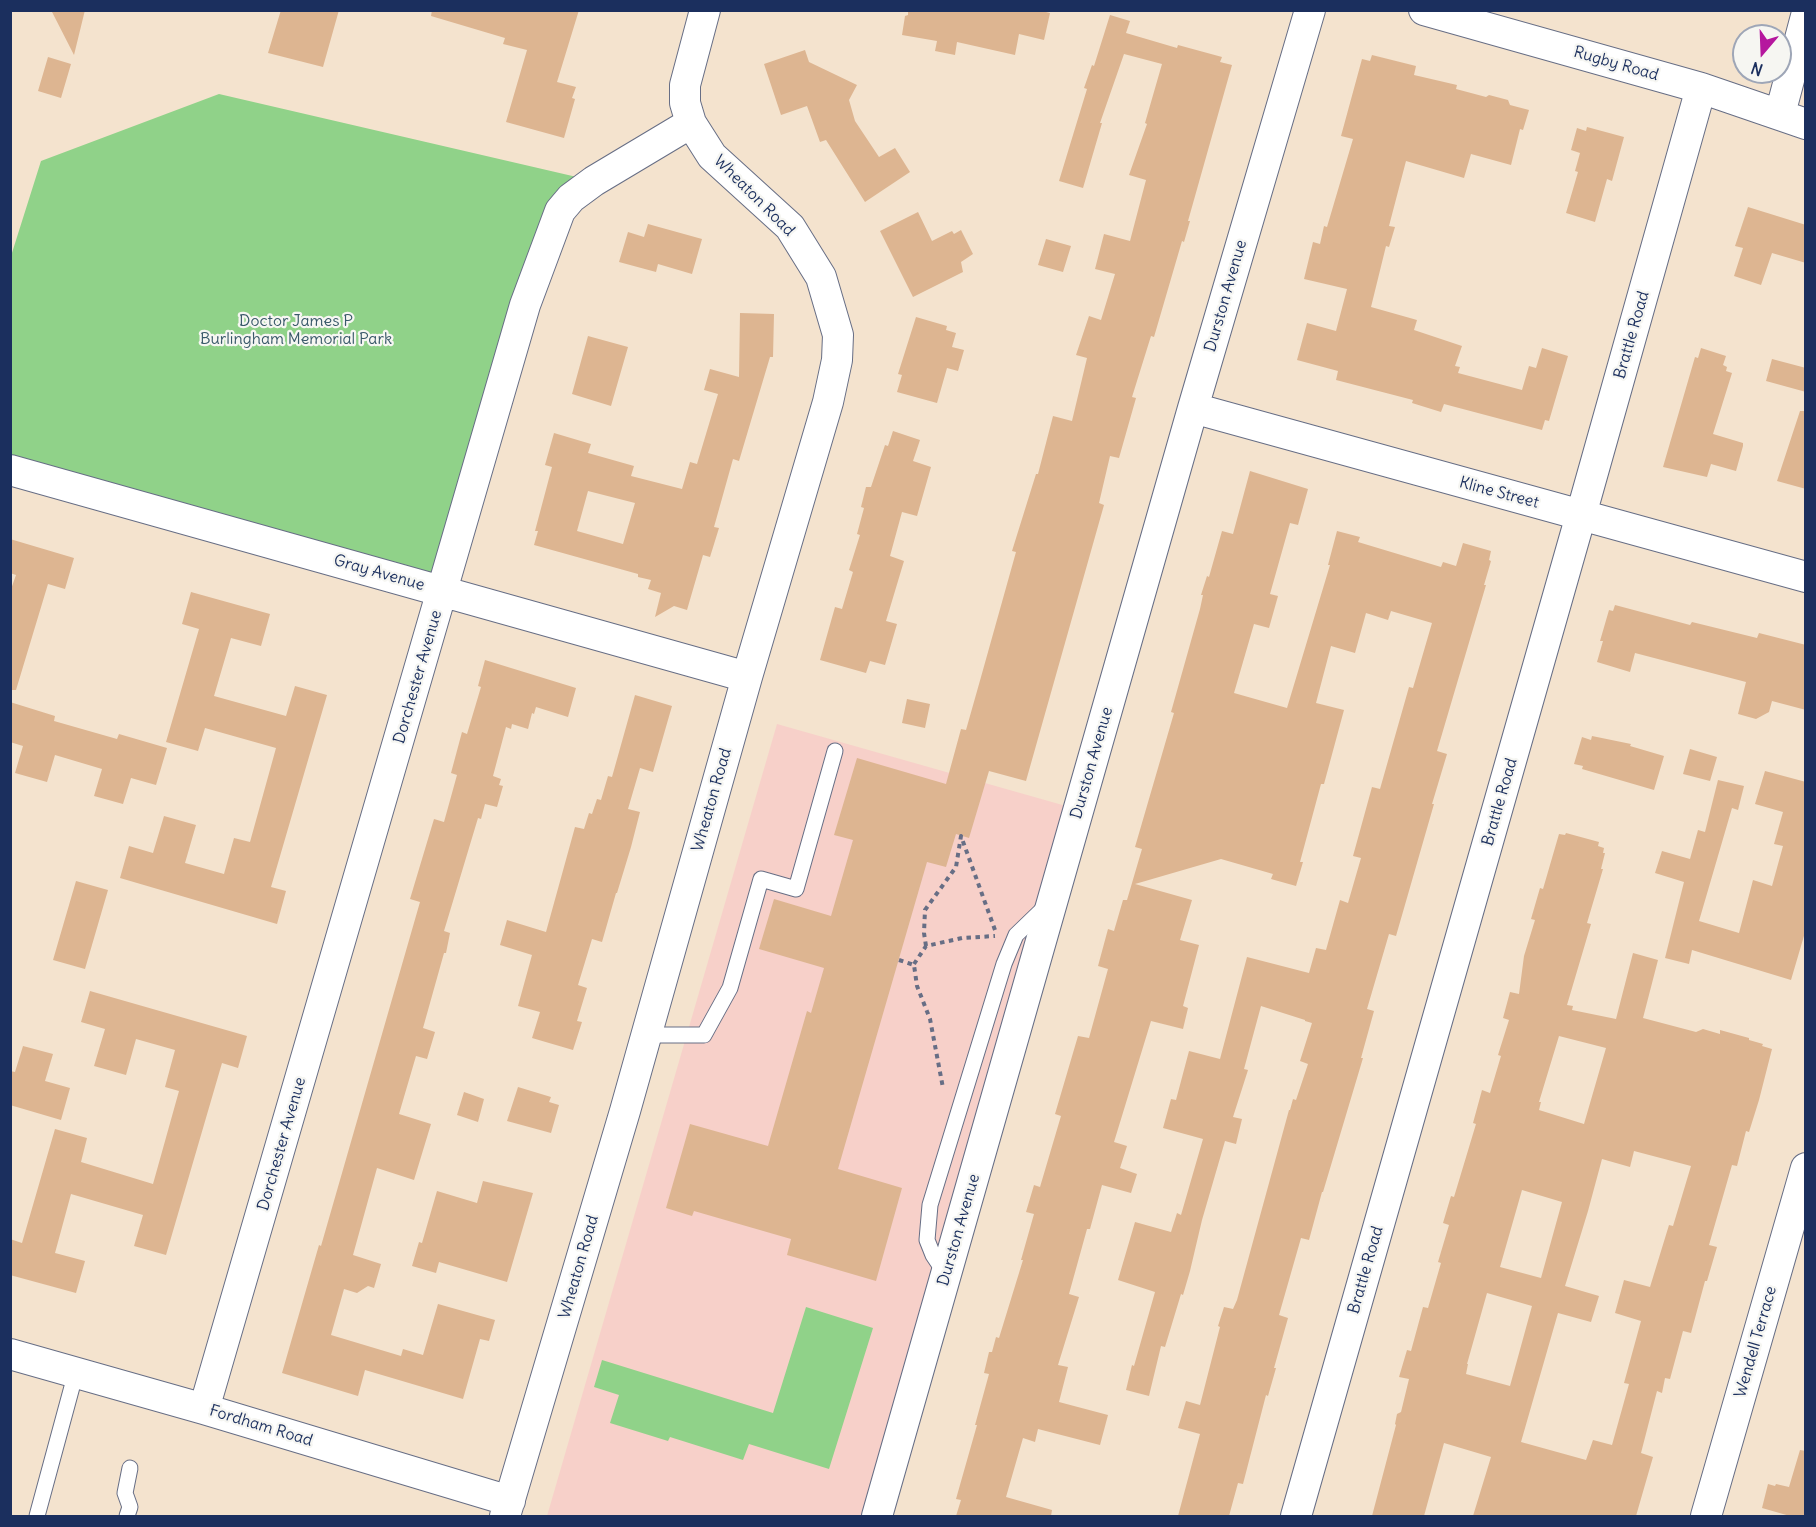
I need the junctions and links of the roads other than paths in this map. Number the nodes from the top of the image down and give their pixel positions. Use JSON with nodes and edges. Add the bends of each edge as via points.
{"nodes":[{"id":1,"x":705,"y":10,"type":"edge"},
{"id":2,"x":1310,"y":10,"type":"edge"},
{"id":3,"x":1424,"y":10,"type":"edge"},
{"id":4,"x":1806,"y":16,"type":"edge"},
{"id":5,"x":1701,"y":88,"type":"junction"},
{"id":6,"x":1793,"y":119,"type":"edge"},
{"id":7,"x":691,"y":123,"type":"junction"},
{"id":8,"x":1193,"y":408,"type":"junction"},
{"id":9,"x":10,"y":470,"type":"edge"},
{"id":10,"x":1581,"y":515,"type":"junction"},
{"id":11,"x":1806,"y":577,"type":"edge"},
{"id":12,"x":443,"y":591,"type":"junction"},
{"id":13,"x":747,"y":677,"type":"junction"},
{"id":14,"x":835,"y":751,"type":"dead end"},
{"id":15,"x":1053,"y":900,"type":"junction"},
{"id":16,"x":646,"y":1035,"type":"junction"},
{"id":17,"x":1804,"y":1176,"type":"edge"},
{"id":18,"x":946,"y":1274,"type":"junction"},
{"id":19,"x":10,"y":1354,"type":"edge"},
{"id":20,"x":76,"y":1372,"type":"junction"},
{"id":21,"x":204,"y":1409,"type":"junction"},
{"id":22,"x":129,"y":1468,"type":"dead end"},
{"id":23,"x":508,"y":1509,"type":"edge"},
{"id":24,"x":38,"y":1516,"type":"edge"},
{"id":25,"x":127,"y":1516,"type":"edge"},
{"id":26,"x":877,"y":1516,"type":"edge"},
{"id":27,"x":1296,"y":1516,"type":"edge"},
{"id":28,"x":1706,"y":1516,"type":"edge"}],
"edges":[{"from":1,"to":7,"type":"street","via":[[685,85]]},
{"from":2,"to":8,"type":"street","name":"Durston Avenue"},
{"from":3,"to":5,"type":"street","name":"Rugby Road"},
{"from":4,"to":6,"type":"street"},
{"from":5,"to":6,"type":"street","name":"Rugby Road"},
{"from":5,"to":10,"type":"street","name":"Brattle Road"},
{"from":7,"to":12,"type":"street","name":"Dorchester Avenue","via":[[594,181],[560,211],[525,305]]},
{"from":7,"to":13,"type":"street","name":"Wheaton Road","via":[[712,156],[790,227],[821,277],[838,335],[828,402]]},
{"from":8,"to":10,"type":"street","name":"Kline Street"},
{"from":8,"to":15,"type":"street","name":"Durston Avenue"},
{"from":9,"to":12,"type":"street","name":"Gray Avenue"},
{"from":10,"to":11,"type":"street","name":"Kline Street"},
{"from":10,"to":27,"type":"street","name":"Brattle Road"},
{"from":12,"to":13,"type":"street","name":"Gray Avenue"},
{"from":12,"to":21,"type":"street","name":"Dorchester Avenue"},
{"from":13,"to":16,"type":"street","name":"Wheaton Road"},
{"from":14,"to":16,"type":"lane","via":[[796,889],[761,879],[730,988],[704,1035]]},
{"from":15,"to":18,"type":"street","name":"Durston Avenue"},
{"from":15,"to":18,"type":"lane","via":[[1017,935],[1004,964],[930,1205],[927,1240]]},
{"from":16,"to":23,"type":"street","name":"Wheaton Road"},
{"from":17,"to":28,"type":"street","name":"Wendell Terrace"},
{"from":18,"to":26,"type":"street","name":"Durston Avenue"},
{"from":19,"to":20,"type":"street","name":"Fordham Road"},
{"from":20,"to":21,"type":"street","name":"Fordham Road"},
{"from":20,"to":24,"type":"lane"},
{"from":21,"to":23,"type":"street","name":"Fordham Road"},
{"from":22,"to":25,"type":"lane"}]}
